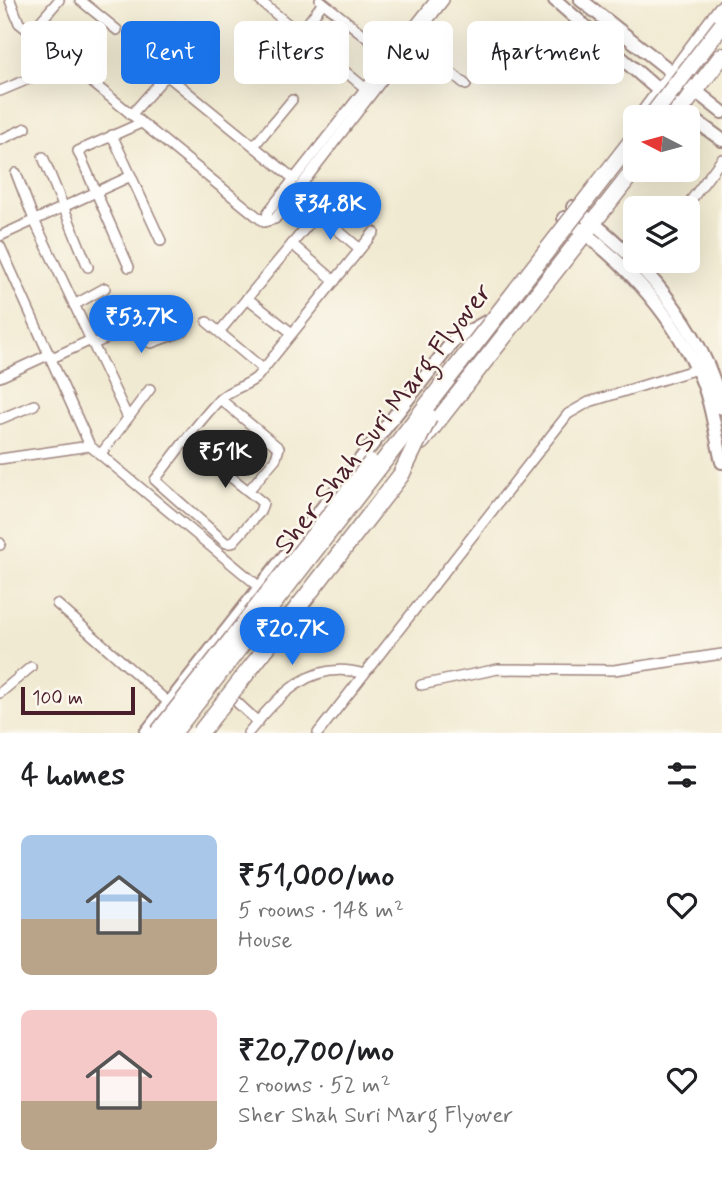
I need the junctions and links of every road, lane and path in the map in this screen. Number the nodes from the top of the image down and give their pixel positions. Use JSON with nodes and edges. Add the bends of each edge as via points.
{"nodes":[{"id":1,"x":10,"y":0,"type":"edge"},
{"id":2,"x":58,"y":0,"type":"edge"},
{"id":3,"x":80,"y":0,"type":"edge"},
{"id":4,"x":259,"y":0,"type":"edge"},
{"id":5,"x":435,"y":0,"type":"edge"},
{"id":6,"x":444,"y":0,"type":"edge"},
{"id":7,"x":555,"y":0,"type":"edge"},
{"id":8,"x":581,"y":0,"type":"edge"},
{"id":9,"x":321,"y":1,"type":"edge"},
{"id":10,"x":722,"y":9,"type":"edge"},
{"id":11,"x":40,"y":21,"type":"edge"},
{"id":12,"x":285,"y":21,"type":"edge"},
{"id":13,"x":308,"y":21,"type":"edge"},
{"id":14,"x":421,"y":21,"type":"edge"},
{"id":15,"x":425,"y":21,"type":"edge"},
{"id":16,"x":580,"y":21,"type":"edge"},
{"id":17,"x":21,"y":23,"type":"edge"},
{"id":18,"x":722,"y":25,"type":"edge"},
{"id":19,"x":117,"y":30,"type":"dead end"},
{"id":20,"x":363,"y":35,"type":"edge"},
{"id":21,"x":631,"y":38,"type":"junction"},
{"id":22,"x":722,"y":39,"type":"edge"},
{"id":23,"x":624,"y":47,"type":"edge"},
{"id":24,"x":722,"y":56,"type":"edge"},
{"id":25,"x":624,"y":59,"type":"edge"},
{"id":26,"x":349,"y":74,"type":"edge"},
{"id":27,"x":453,"y":74,"type":"edge"},
{"id":28,"x":674,"y":74,"type":"junction"},
{"id":29,"x":21,"y":82,"type":"edge"},
{"id":30,"x":94,"y":84,"type":"edge"},
{"id":31,"x":374,"y":84,"type":"edge"},
{"id":32,"x":375,"y":84,"type":"edge"},
{"id":33,"x":466,"y":85,"type":"dead end"},
{"id":34,"x":0,"y":91,"type":"edge"},
{"id":35,"x":370,"y":91,"type":"junction"},
{"id":36,"x":662,"y":91,"type":"junction"},
{"id":37,"x":696,"y":91,"type":"junction"},
{"id":38,"x":292,"y":100,"type":"dead end"},
{"id":39,"x":651,"y":105,"type":"edge"},
{"id":40,"x":660,"y":105,"type":"edge"},
{"id":41,"x":670,"y":105,"type":"edge"},
{"id":42,"x":672,"y":105,"type":"edge"},
{"id":43,"x":685,"y":105,"type":"edge"},
{"id":44,"x":722,"y":112,"type":"edge"},
{"id":45,"x":131,"y":115,"type":"junction"},
{"id":46,"x":141,"y":123,"type":"junction"},
{"id":47,"x":341,"y":127,"type":"junction"},
{"id":48,"x":700,"y":127,"type":"edge"},
{"id":49,"x":26,"y":128,"type":"dead end"},
{"id":50,"x":112,"y":135,"type":"junction"},
{"id":51,"x":0,"y":140,"type":"edge"},
{"id":52,"x":722,"y":140,"type":"edge"},
{"id":53,"x":623,"y":141,"type":"edge"},
{"id":54,"x":254,"y":146,"type":"junction"},
{"id":55,"x":623,"y":153,"type":"edge"},
{"id":56,"x":44,"y":158,"type":"dead end"},
{"id":57,"x":722,"y":159,"type":"edge"},
{"id":58,"x":623,"y":166,"type":"edge"},
{"id":59,"x":16,"y":173,"type":"dead end"},
{"id":60,"x":131,"y":176,"type":"junction"},
{"id":61,"x":294,"y":179,"type":"junction"},
{"id":62,"x":625,"y":182,"type":"edge"},
{"id":63,"x":96,"y":193,"type":"junction"},
{"id":64,"x":694,"y":196,"type":"edge"},
{"id":65,"x":331,"y":197,"type":"dead end"},
{"id":66,"x":64,"y":207,"type":"junction"},
{"id":67,"x":569,"y":212,"type":"junction"},
{"id":68,"x":318,"y":213,"type":"junction"},
{"id":69,"x":34,"y":220,"type":"junction"},
{"id":70,"x":266,"y":221,"type":"junction"},
{"id":71,"x":589,"y":227,"type":"junction"},
{"id":72,"x":374,"y":232,"type":"dead end"},
{"id":73,"x":0,"y":236,"type":"edge"},
{"id":74,"x":161,"y":241,"type":"dead end"},
{"id":75,"x":292,"y":244,"type":"junction"},
{"id":76,"x":0,"y":246,"type":"edge"},
{"id":77,"x":360,"y":249,"type":"junction"},
{"id":78,"x":623,"y":250,"type":"edge"},
{"id":79,"x":88,"y":267,"type":"dead end"},
{"id":80,"x":129,"y":267,"type":"dead end"},
{"id":81,"x":649,"y":273,"type":"edge"},
{"id":82,"x":335,"y":281,"type":"junction"},
{"id":83,"x":105,"y":288,"type":"dead end"},
{"id":84,"x":247,"y":298,"type":"junction"},
{"id":85,"x":74,"y":305,"type":"junction"},
{"id":86,"x":207,"y":322,"type":"dead end"},
{"id":87,"x":184,"y":331,"type":"dead end"},
{"id":88,"x":220,"y":331,"type":"junction"},
{"id":89,"x":292,"y":333,"type":"junction"},
{"id":90,"x":92,"y":342,"type":"junction"},
{"id":91,"x":51,"y":356,"type":"junction"},
{"id":92,"x":263,"y":369,"type":"junction"},
{"id":93,"x":698,"y":369,"type":"junction"},
{"id":94,"x":0,"y":376,"type":"edge"},
{"id":95,"x":150,"y":389,"type":"dead end"},
{"id":96,"x":220,"y":399,"type":"junction"},
{"id":97,"x":34,"y":405,"type":"dead end"},
{"id":98,"x":722,"y":408,"type":"edge"},
{"id":99,"x":426,"y":414,"type":"junction"},
{"id":100,"x":128,"y":418,"type":"junction"},
{"id":101,"x":0,"y":419,"type":"edge"},
{"id":102,"x":186,"y":441,"type":"junction"},
{"id":103,"x":90,"y":446,"type":"junction"},
{"id":104,"x":102,"y":454,"type":"junction"},
{"id":105,"x":0,"y":459,"type":"edge"},
{"id":106,"x":722,"y":462,"type":"edge"},
{"id":107,"x":155,"y":480,"type":"junction"},
{"id":108,"x":249,"y":490,"type":"junction"},
{"id":109,"x":146,"y":491,"type":"junction"},
{"id":110,"x":266,"y":592,"type":"junction"},
{"id":111,"x":57,"y":604,"type":"dead end"},
{"id":112,"x":289,"y":611,"type":"junction"},
{"id":113,"x":722,"y":654,"type":"edge"},
{"id":114,"x":31,"y":667,"type":"dead end"},
{"id":115,"x":364,"y":674,"type":"junction"},
{"id":116,"x":421,"y":685,"type":"dead end"},
{"id":117,"x":225,"y":691,"type":"junction"},
{"id":118,"x":0,"y":693,"type":"edge"},
{"id":119,"x":169,"y":704,"type":"junction"},
{"id":120,"x":258,"y":722,"type":"junction"},
{"id":121,"x":146,"y":733,"type":"edge"},
{"id":122,"x":158,"y":733,"type":"edge"},
{"id":123,"x":165,"y":733,"type":"edge"},
{"id":124,"x":173,"y":733,"type":"edge"},
{"id":125,"x":185,"y":733,"type":"edge"},
{"id":126,"x":192,"y":733,"type":"edge"},
{"id":127,"x":200,"y":733,"type":"edge"},
{"id":128,"x":248,"y":733,"type":"edge"},
{"id":129,"x":318,"y":733,"type":"edge"}],
"edges":[{"from":1,"to":17,"type":"street"},
{"from":2,"to":11,"type":"street"},
{"from":3,"to":19,"type":"street"},
{"from":4,"to":12,"type":"street"},
{"from":5,"to":14,"type":"street"},
{"from":6,"to":15,"type":"street"},
{"from":7,"to":16,"type":"street"},
{"from":8,"to":21,"type":"street"},
{"from":9,"to":13,"type":"street"},
{"from":9,"to":20,"type":"street"},
{"from":10,"to":28,"type":"highway"},
{"from":18,"to":40,"type":"highway","bridge":true},
{"from":21,"to":23,"type":"street"},
{"from":21,"to":28,"type":"street"},
{"from":22,"to":41,"type":"highway"},
{"from":24,"to":37,"type":"highway"},
{"from":25,"to":36,"type":"street"},
{"from":26,"to":35,"type":"street"},
{"from":27,"to":33,"type":"street"},
{"from":28,"to":36,"type":"highway"},
{"from":28,"to":37,"type":"street"},
{"from":29,"to":34,"type":"street"},
{"from":30,"to":45,"type":"street"},
{"from":31,"to":35,"type":"street"},
{"from":32,"to":35,"type":"street"},
{"from":35,"to":47,"type":"street"},
{"from":36,"to":39,"type":"highway"},
{"from":36,"to":42,"type":"street"},
{"from":37,"to":43,"type":"highway"},
{"from":37,"to":44,"type":"street"},
{"from":38,"to":54,"type":"street"},
{"from":45,"to":46,"type":"street"},
{"from":45,"to":54,"type":"street","via":[[169,77]]},
{"from":46,"to":50,"type":"street"},
{"from":46,"to":70,"type":"street","via":[[260,221]]},
{"from":47,"to":61,"type":"street"},
{"from":47,"to":70,"type":"street","via":[[275,219]]},
{"from":48,"to":52,"type":"street"},
{"from":49,"to":51,"type":"street"},
{"from":50,"to":60,"type":"street"},
{"from":50,"to":63,"type":"street","via":[[78,151]]},
{"from":53,"to":67,"type":"highway"},
{"from":54,"to":61,"type":"street"},
{"from":55,"to":99,"type":"highway","name":"Sher Shah Suri Marg Flyover","bridge":true},
{"from":56,"to":66,"type":"street"},
{"from":57,"to":64,"type":"street"},
{"from":58,"to":99,"type":"highway","name":"Sher Shah Suri Marg Flyover"},
{"from":59,"to":69,"type":"street"},
{"from":60,"to":63,"type":"street"},
{"from":60,"to":74,"type":"street"},
{"from":61,"to":70,"type":"street"},
{"from":62,"to":71,"type":"highway"},
{"from":63,"to":66,"type":"street"},
{"from":63,"to":80,"type":"street"},
{"from":65,"to":68,"type":"street"},
{"from":66,"to":69,"type":"street"},
{"from":66,"to":79,"type":"street"},
{"from":67,"to":71,"type":"street"},
{"from":67,"to":110,"type":"highway","via":[[486,322]]},
{"from":68,"to":75,"type":"street"},
{"from":68,"to":77,"type":"street"},
{"from":69,"to":73,"type":"street"},
{"from":69,"to":85,"type":"street"},
{"from":71,"to":78,"type":"street"},
{"from":71,"to":93,"type":"street","via":[[641,285]]},
{"from":71,"to":112,"type":"highway"},
{"from":72,"to":77,"type":"street"},
{"from":75,"to":82,"type":"street"},
{"from":75,"to":84,"type":"street"},
{"from":76,"to":91,"type":"street"},
{"from":77,"to":82,"type":"street"},
{"from":81,"to":98,"type":"street","via":[[710,367]]},
{"from":82,"to":89,"type":"street"},
{"from":83,"to":85,"type":"street"},
{"from":84,"to":88,"type":"street"},
{"from":84,"to":89,"type":"street"},
{"from":85,"to":90,"type":"street"},
{"from":86,"to":88,"type":"street"},
{"from":87,"to":90,"type":"street","via":[[151,343],[141,328],[135,327]]},
{"from":88,"to":92,"type":"street"},
{"from":89,"to":92,"type":"street"},
{"from":90,"to":91,"type":"street"},
{"from":90,"to":100,"type":"street"},
{"from":91,"to":94,"type":"street"},
{"from":91,"to":103,"type":"street"},
{"from":92,"to":96,"type":"street","via":[[253,381]]},
{"from":93,"to":106,"type":"street"},
{"from":93,"to":115,"type":"street","via":[[589,402],[568,414]]},
{"from":95,"to":100,"type":"street"},
{"from":96,"to":102,"type":"street"},
{"from":96,"to":108,"type":"street","via":[[279,448]]},
{"from":97,"to":101,"type":"street"},
{"from":99,"to":122,"type":"highway","bridge":true,"via":[[368,465]]},
{"from":99,"to":124,"type":"highway","name":"Sher Shah Suri Marg Flyover","bridge":true},
{"from":99,"to":125,"type":"highway","name":"Sher Shah Suri Marg Flyover","bridge":true},
{"from":99,"to":127,"type":"highway","bridge":true,"via":[[401,475]]},
{"from":100,"to":104,"type":"street"},
{"from":102,"to":107,"type":"street"},
{"from":102,"to":108,"type":"street"},
{"from":103,"to":104,"type":"street"},
{"from":103,"to":105,"type":"street"},
{"from":104,"to":109,"type":"street"},
{"from":107,"to":108,"type":"street","via":[[230,544],[263,508]]},
{"from":107,"to":109,"type":"street"},
{"from":109,"to":110,"type":"street"},
{"from":110,"to":112,"type":"street"},
{"from":110,"to":119,"type":"street"},
{"from":110,"to":123,"type":"highway"},
{"from":111,"to":119,"type":"street"},
{"from":112,"to":117,"type":"highway"},
{"from":113,"to":116,"type":"street","via":[[614,670],[498,669]]},
{"from":114,"to":118,"type":"street"},
{"from":115,"to":120,"type":"street","via":[[330,670],[302,678]]},
{"from":115,"to":129,"type":"street"},
{"from":117,"to":120,"type":"street"},
{"from":117,"to":126,"type":"highway"},
{"from":119,"to":121,"type":"street"},
{"from":120,"to":128,"type":"street"}]}
